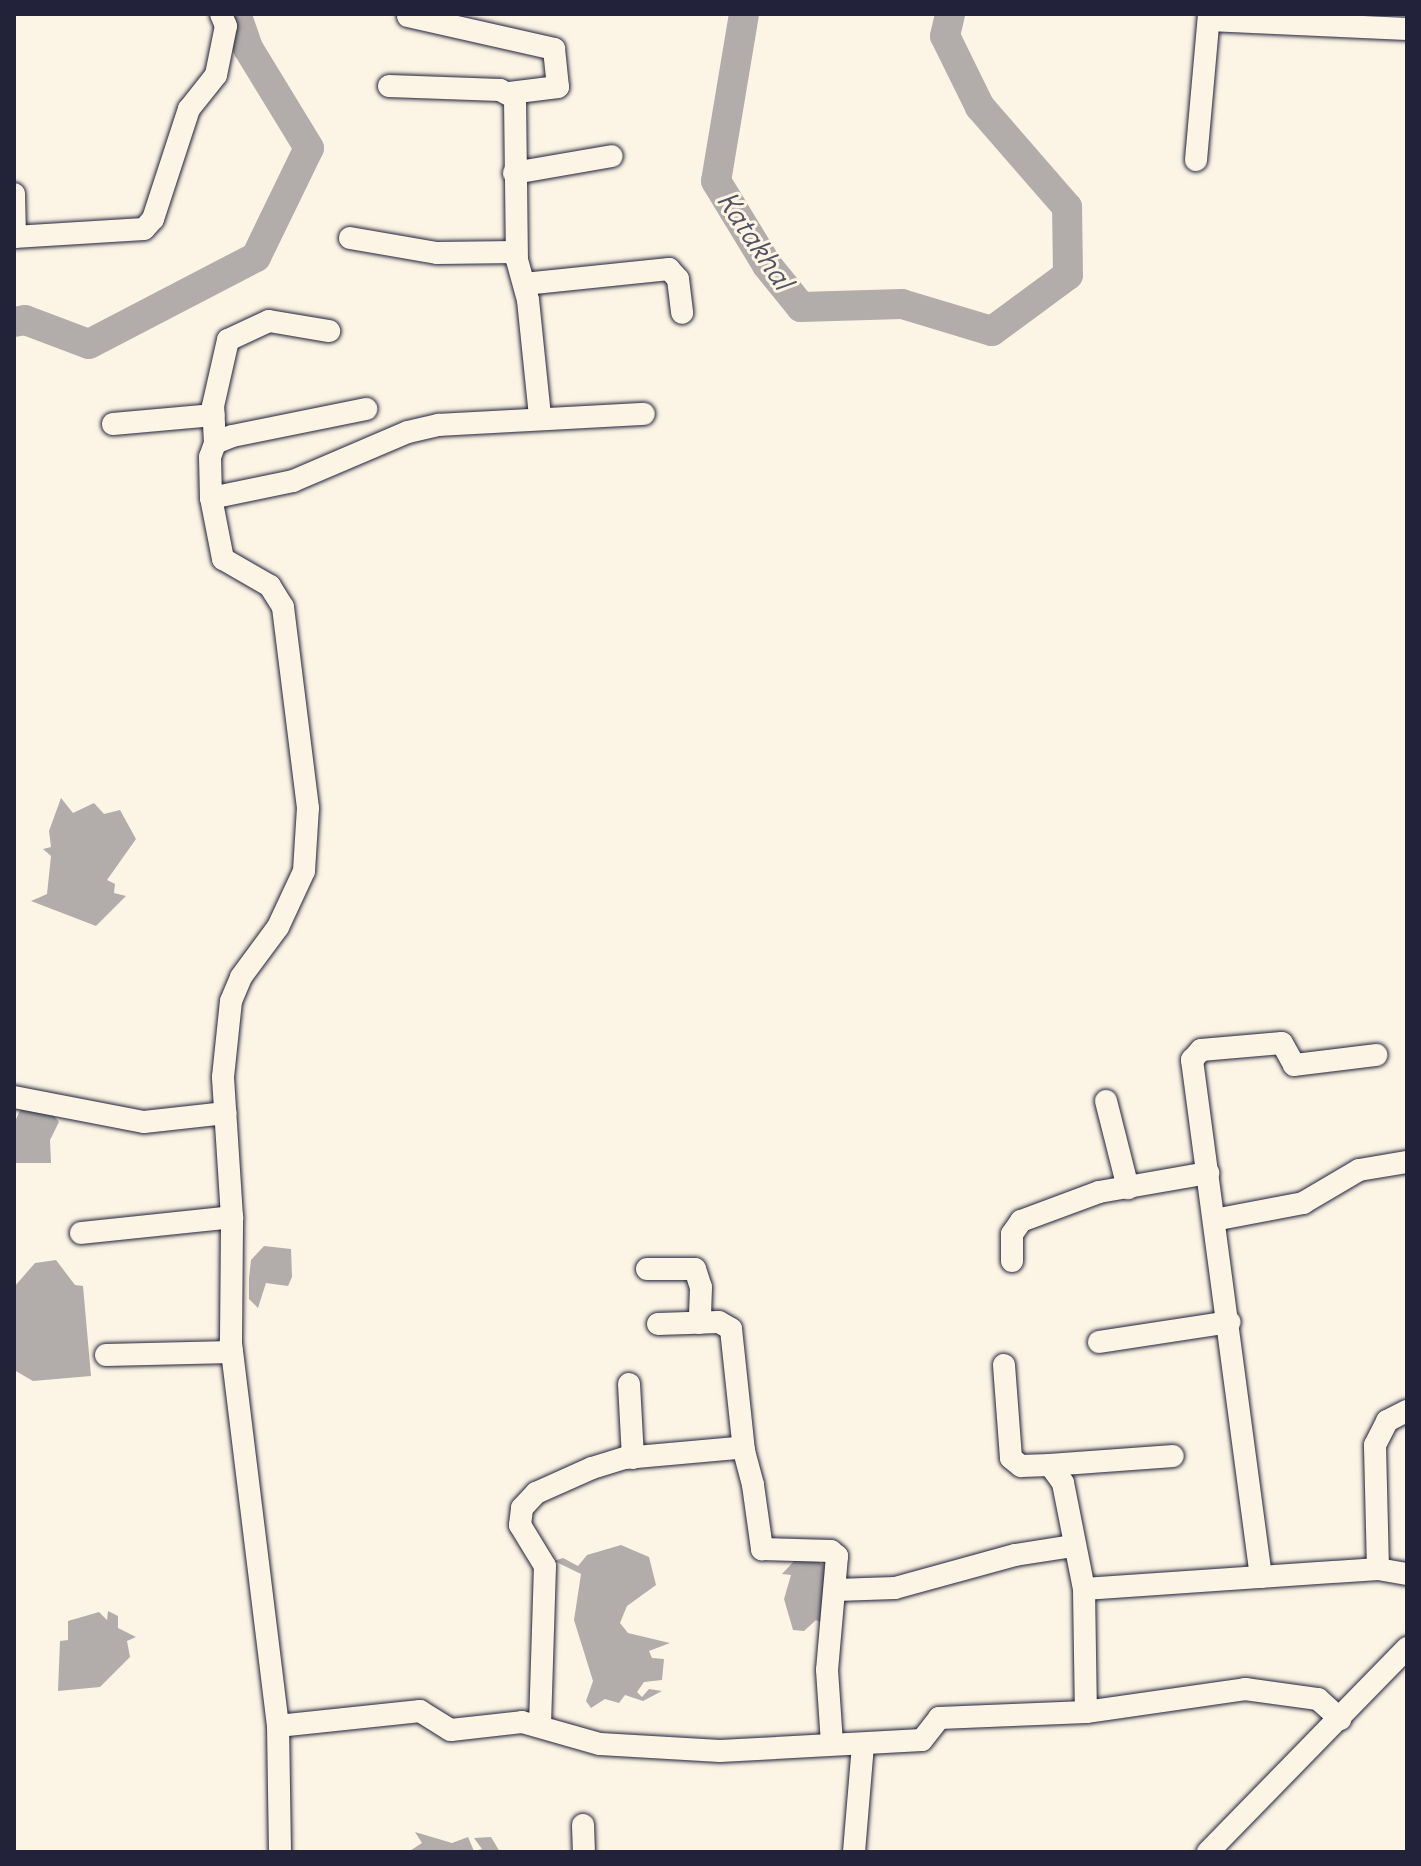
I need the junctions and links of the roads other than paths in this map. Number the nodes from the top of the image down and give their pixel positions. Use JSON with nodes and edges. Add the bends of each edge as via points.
{"nodes":[{"id":1,"x":221,"y":14,"type":"edge"},
{"id":2,"x":408,"y":16,"type":"dead end"},
{"id":3,"x":1209,"y":17,"type":"edge"},
{"id":4,"x":1407,"y":29,"type":"edge"},
{"id":5,"x":389,"y":86,"type":"dead end"},
{"id":6,"x":509,"y":93,"type":"junction"},
{"id":7,"x":612,"y":156,"type":"dead end"},
{"id":8,"x":1196,"y":160,"type":"dead end"},
{"id":9,"x":514,"y":173,"type":"junction"},
{"id":10,"x":14,"y":194,"type":"edge"},
{"id":11,"x":15,"y":237,"type":"edge"},
{"id":12,"x":350,"y":238,"type":"dead end"},
{"id":13,"x":516,"y":252,"type":"junction"},
{"id":14,"x":524,"y":284,"type":"junction"},
{"id":15,"x":682,"y":313,"type":"dead end"},
{"id":16,"x":329,"y":331,"type":"dead end"},
{"id":17,"x":366,"y":409,"type":"dead end"},
{"id":18,"x":644,"y":414,"type":"dead end"},
{"id":19,"x":214,"y":415,"type":"junction"},
{"id":20,"x":540,"y":417,"type":"junction"},
{"id":21,"x":113,"y":424,"type":"dead end"},
{"id":22,"x":215,"y":443,"type":"junction"},
{"id":23,"x":211,"y":498,"type":"junction"},
{"id":24,"x":1376,"y":1055,"type":"dead end"},
{"id":25,"x":14,"y":1097,"type":"edge"},
{"id":26,"x":1106,"y":1101,"type":"dead end"},
{"id":27,"x":226,"y":1113,"type":"junction"},
{"id":28,"x":1407,"y":1162,"type":"edge"},
{"id":29,"x":1208,"y":1173,"type":"junction"},
{"id":30,"x":1128,"y":1188,"type":"junction"},
{"id":31,"x":232,"y":1217,"type":"junction"},
{"id":32,"x":1214,"y":1220,"type":"junction"},
{"id":33,"x":81,"y":1233,"type":"dead end"},
{"id":34,"x":1012,"y":1261,"type":"dead end"},
{"id":35,"x":647,"y":1269,"type":"dead end"},
{"id":36,"x":1229,"y":1322,"type":"junction"},
{"id":37,"x":700,"y":1323,"type":"junction"},
{"id":38,"x":658,"y":1324,"type":"dead end"},
{"id":39,"x":1099,"y":1342,"type":"dead end"},
{"id":40,"x":232,"y":1352,"type":"junction"},
{"id":41,"x":106,"y":1355,"type":"dead end"},
{"id":42,"x":1004,"y":1365,"type":"dead end"},
{"id":43,"x":629,"y":1384,"type":"dead end"},
{"id":44,"x":1407,"y":1411,"type":"edge"},
{"id":45,"x":744,"y":1451,"type":"junction"},
{"id":46,"x":1173,"y":1456,"type":"dead end"},
{"id":47,"x":633,"y":1458,"type":"junction"},
{"id":48,"x":1050,"y":1465,"type":"junction"},
{"id":49,"x":1073,"y":1546,"type":"junction"},
{"id":50,"x":1378,"y":1569,"type":"junction"},
{"id":51,"x":1407,"y":1574,"type":"edge"},
{"id":52,"x":1261,"y":1577,"type":"junction"},
{"id":53,"x":1084,"y":1589,"type":"junction"},
{"id":54,"x":836,"y":1590,"type":"junction"},
{"id":55,"x":1407,"y":1648,"type":"edge"},
{"id":56,"x":1086,"y":1712,"type":"junction"},
{"id":57,"x":1340,"y":1719,"type":"junction"},
{"id":58,"x":540,"y":1725,"type":"junction"},
{"id":59,"x":278,"y":1726,"type":"junction"},
{"id":60,"x":832,"y":1743,"type":"junction"},
{"id":61,"x":863,"y":1744,"type":"junction"},
{"id":62,"x":583,"y":1825,"type":"dead end"},
{"id":63,"x":280,"y":1852,"type":"edge"},
{"id":64,"x":584,"y":1852,"type":"edge"},
{"id":65,"x":854,"y":1852,"type":"edge"},
{"id":66,"x":1208,"y":1852,"type":"edge"}],
"edges":[{"from":1,"to":11,"type":"street","via":[[226,26],[216,75],[189,109],[153,219],[144,229]]},
{"from":2,"to":6,"type":"street","via":[[554,49],[558,87]]},
{"from":3,"to":4,"type":"street"},
{"from":3,"to":8,"type":"street"},
{"from":5,"to":6,"type":"street"},
{"from":6,"to":9,"type":"street","via":[[517,106]]},
{"from":7,"to":9,"type":"street"},
{"from":9,"to":13,"type":"street"},
{"from":10,"to":11,"type":"street"},
{"from":12,"to":13,"type":"street","via":[[437,253]]},
{"from":13,"to":14,"type":"street"},
{"from":14,"to":15,"type":"street","via":[[669,269],[678,279]]},
{"from":14,"to":20,"type":"street"},
{"from":16,"to":19,"type":"street","via":[[269,321],[228,340]]},
{"from":17,"to":22,"type":"street"},
{"from":18,"to":20,"type":"street"},
{"from":19,"to":21,"type":"street"},
{"from":19,"to":22,"type":"street"},
{"from":20,"to":23,"type":"street","via":[[408,432],[293,481]]},
{"from":22,"to":23,"type":"street"},
{"from":23,"to":27,"type":"street","via":[[223,559],[270,586],[283,607],[308,808],[304,871],[278,927],[241,977],[227,1013]]},
{"from":24,"to":29,"type":"street","via":[[1294,1065],[1282,1043],[1194,1053],[1192,1075]]},
{"from":25,"to":27,"type":"street","via":[[133,1121]]},
{"from":26,"to":30,"type":"street"},
{"from":27,"to":31,"type":"street"},
{"from":28,"to":32,"type":"street","via":[[1359,1170],[1303,1203]]},
{"from":29,"to":30,"type":"street"},
{"from":29,"to":32,"type":"street"},
{"from":30,"to":34,"type":"street","via":[[1088,1195],[1021,1221],[1012,1234]]},
{"from":31,"to":33,"type":"street"},
{"from":31,"to":40,"type":"street"},
{"from":32,"to":36,"type":"street"},
{"from":35,"to":37,"type":"street","via":[[695,1269],[701,1287]]},
{"from":36,"to":39,"type":"street"},
{"from":36,"to":52,"type":"street"},
{"from":37,"to":38,"type":"street"},
{"from":37,"to":45,"type":"street","via":[[719,1322],[731,1329]]},
{"from":40,"to":41,"type":"street"},
{"from":40,"to":59,"type":"street"},
{"from":42,"to":48,"type":"street","via":[[1011,1458],[1021,1466]]},
{"from":43,"to":47,"type":"street"},
{"from":44,"to":50,"type":"street","via":[[1396,1412],[1387,1421],[1375,1445]]},
{"from":45,"to":47,"type":"street"},
{"from":45,"to":54,"type":"street","via":[[759,1545],[831,1551],[837,1556]]},
{"from":46,"to":48,"type":"street"},
{"from":47,"to":58,"type":"street","via":[[592,1468],[536,1493],[522,1508],[520,1525],[545,1566]]},
{"from":48,"to":49,"type":"street","via":[[1063,1483]]},
{"from":49,"to":53,"type":"street"},
{"from":49,"to":54,"type":"street","via":[[1015,1555],[895,1588]]},
{"from":50,"to":51,"type":"street"},
{"from":50,"to":52,"type":"street"},
{"from":52,"to":53,"type":"street"},
{"from":53,"to":56,"type":"street"},
{"from":54,"to":60,"type":"street","via":[[827,1670]]},
{"from":55,"to":57,"type":"street"},
{"from":56,"to":57,"type":"street","via":[[1168,1703],[1224,1688],[1308,1696]]},
{"from":56,"to":61,"type":"street","via":[[939,1718],[926,1739]]},
{"from":57,"to":66,"type":"street"},
{"from":58,"to":59,"type":"street","via":[[498,1723],[451,1730],[420,1711]]},
{"from":58,"to":60,"type":"street","via":[[600,1744],[685,1751]]},
{"from":59,"to":63,"type":"street"},
{"from":60,"to":61,"type":"street"},
{"from":61,"to":65,"type":"street"},
{"from":62,"to":64,"type":"street"}]}
